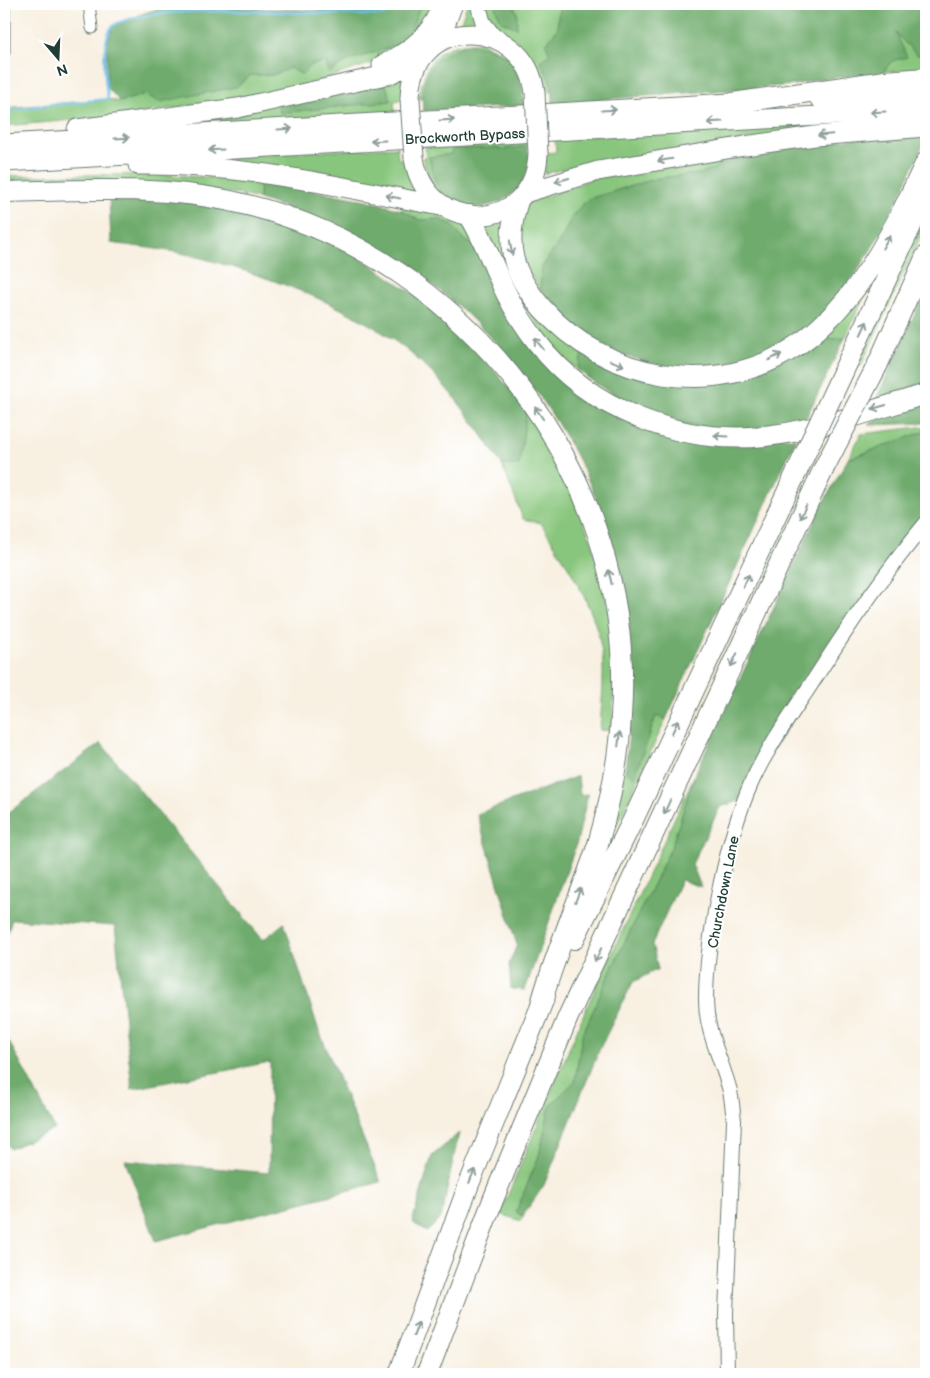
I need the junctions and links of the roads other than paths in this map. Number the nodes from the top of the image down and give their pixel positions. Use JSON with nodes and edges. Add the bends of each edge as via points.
{"nodes":[{"id":1,"x":4,"y":4,"type":"edge"},
{"id":2,"x":89,"y":4,"type":"edge"},
{"id":3,"x":443,"y":4,"type":"edge"},
{"id":4,"x":455,"y":4,"type":"edge"},
{"id":5,"x":478,"y":4,"type":"edge"},
{"id":6,"x":92,"y":28,"type":"dead end"},
{"id":7,"x":496,"y":40,"type":"junction"},
{"id":8,"x":433,"y":44,"type":"junction"},
{"id":9,"x":4,"y":52,"type":"edge"},
{"id":10,"x":420,"y":60,"type":"junction"},
{"id":11,"x":926,"y":78,"type":"edge"},
{"id":12,"x":313,"y":91,"type":"junction"},
{"id":13,"x":926,"y":92,"type":"edge"},
{"id":14,"x":733,"y":103,"type":"junction"},
{"id":15,"x":926,"y":110,"type":"edge"},
{"id":16,"x":926,"y":127,"type":"edge"},
{"id":17,"x":4,"y":136,"type":"edge"},
{"id":18,"x":4,"y":144,"type":"edge"},
{"id":19,"x":4,"y":162,"type":"edge"},
{"id":20,"x":925,"y":164,"type":"edge"},
{"id":21,"x":4,"y":168,"type":"edge"},
{"id":22,"x":4,"y":192,"type":"edge"},
{"id":23,"x":926,"y":194,"type":"edge"},
{"id":24,"x":523,"y":196,"type":"junction"},
{"id":25,"x":441,"y":206,"type":"junction"},
{"id":26,"x":469,"y":215,"type":"junction"},
{"id":27,"x":926,"y":256,"type":"edge"},
{"id":28,"x":926,"y":394,"type":"edge"},
{"id":29,"x":926,"y":523,"type":"edge"},
{"id":30,"x":540,"y":1008,"type":"junction"},
{"id":31,"x":399,"y":1374,"type":"edge"},
{"id":32,"x":428,"y":1374,"type":"edge"},
{"id":33,"x":727,"y":1374,"type":"edge"}],
"edges":[{"from":1,"to":9,"type":"street"},
{"from":2,"to":6,"type":"street"},
{"from":3,"to":12,"type":"highway","via":[[430,28],[402,56]]},
{"from":4,"to":8,"type":"main road","via":[[446,28]]},
{"from":5,"to":7,"type":"main road","via":[[483,22]]},
{"from":7,"to":8,"type":"highway","via":[[468,34]]},
{"from":7,"to":24,"type":"highway","bridge":true,"via":[[523,62],[535,93],[538,154],[536,170]]},
{"from":8,"to":10,"type":"highway"},
{"from":10,"to":12,"type":"highway","via":[[390,74]]},
{"from":10,"to":25,"type":"highway","bridge":true,"via":[[413,75],[410,99],[414,158],[423,186]]},
{"from":11,"to":14,"type":"highway"},
{"from":12,"to":17,"type":"highway","via":[[200,114]]},
{"from":13,"to":14,"type":"highway","name":"Brockworth Bypass"},
{"from":18,"to":14,"type":"highway","name":"Brockworth Bypass","one_way":true},
{"from":15,"to":19,"type":"highway","name":"Brockworth Bypass","one_way":true},
{"from":16,"to":24,"type":"highway","one_way":true,"via":[[815,136],[598,171]]},
{"from":24,"to":20,"type":"highway","one_way":true,"via":[[510,228],[514,263],[539,304],[560,326],[593,351],[633,369],[680,377],[714,376],[741,371],[770,360],[797,345],[828,319],[876,259]]},
{"from":25,"to":21,"type":"highway","one_way":true,"via":[[331,184],[238,171],[143,165]]},
{"from":30,"to":22,"type":"highway","one_way":true,"via":[[550,970],[605,816],[619,740],[623,674],[617,612],[605,558],[581,490],[548,426],[502,363],[452,314],[398,272],[319,230],[240,203],[182,193],[138,190]]},
{"from":30,"to":23,"type":"highway","one_way":true,"bridge":true,"via":[[632,822]]},
{"from":24,"to":26,"type":"highway","via":[[493,212]]},
{"from":25,"to":26,"type":"highway"},
{"from":28,"to":26,"type":"highway","one_way":true,"via":[[798,431],[764,436],[701,435],[645,420],[591,392],[556,364],[537,343],[504,290]]},
{"from":27,"to":32,"type":"highway","one_way":true,"bridge":true,"via":[[568,1017],[493,1200]]},
{"from":29,"to":33,"type":"street","name":"Churchdown Lane","via":[[835,647],[778,735],[747,793],[733,835],[716,919],[706,1001],[708,1025],[730,1092],[734,1121],[726,1314]]},
{"from":31,"to":30,"type":"highway","one_way":true,"via":[[469,1184]]}]}
